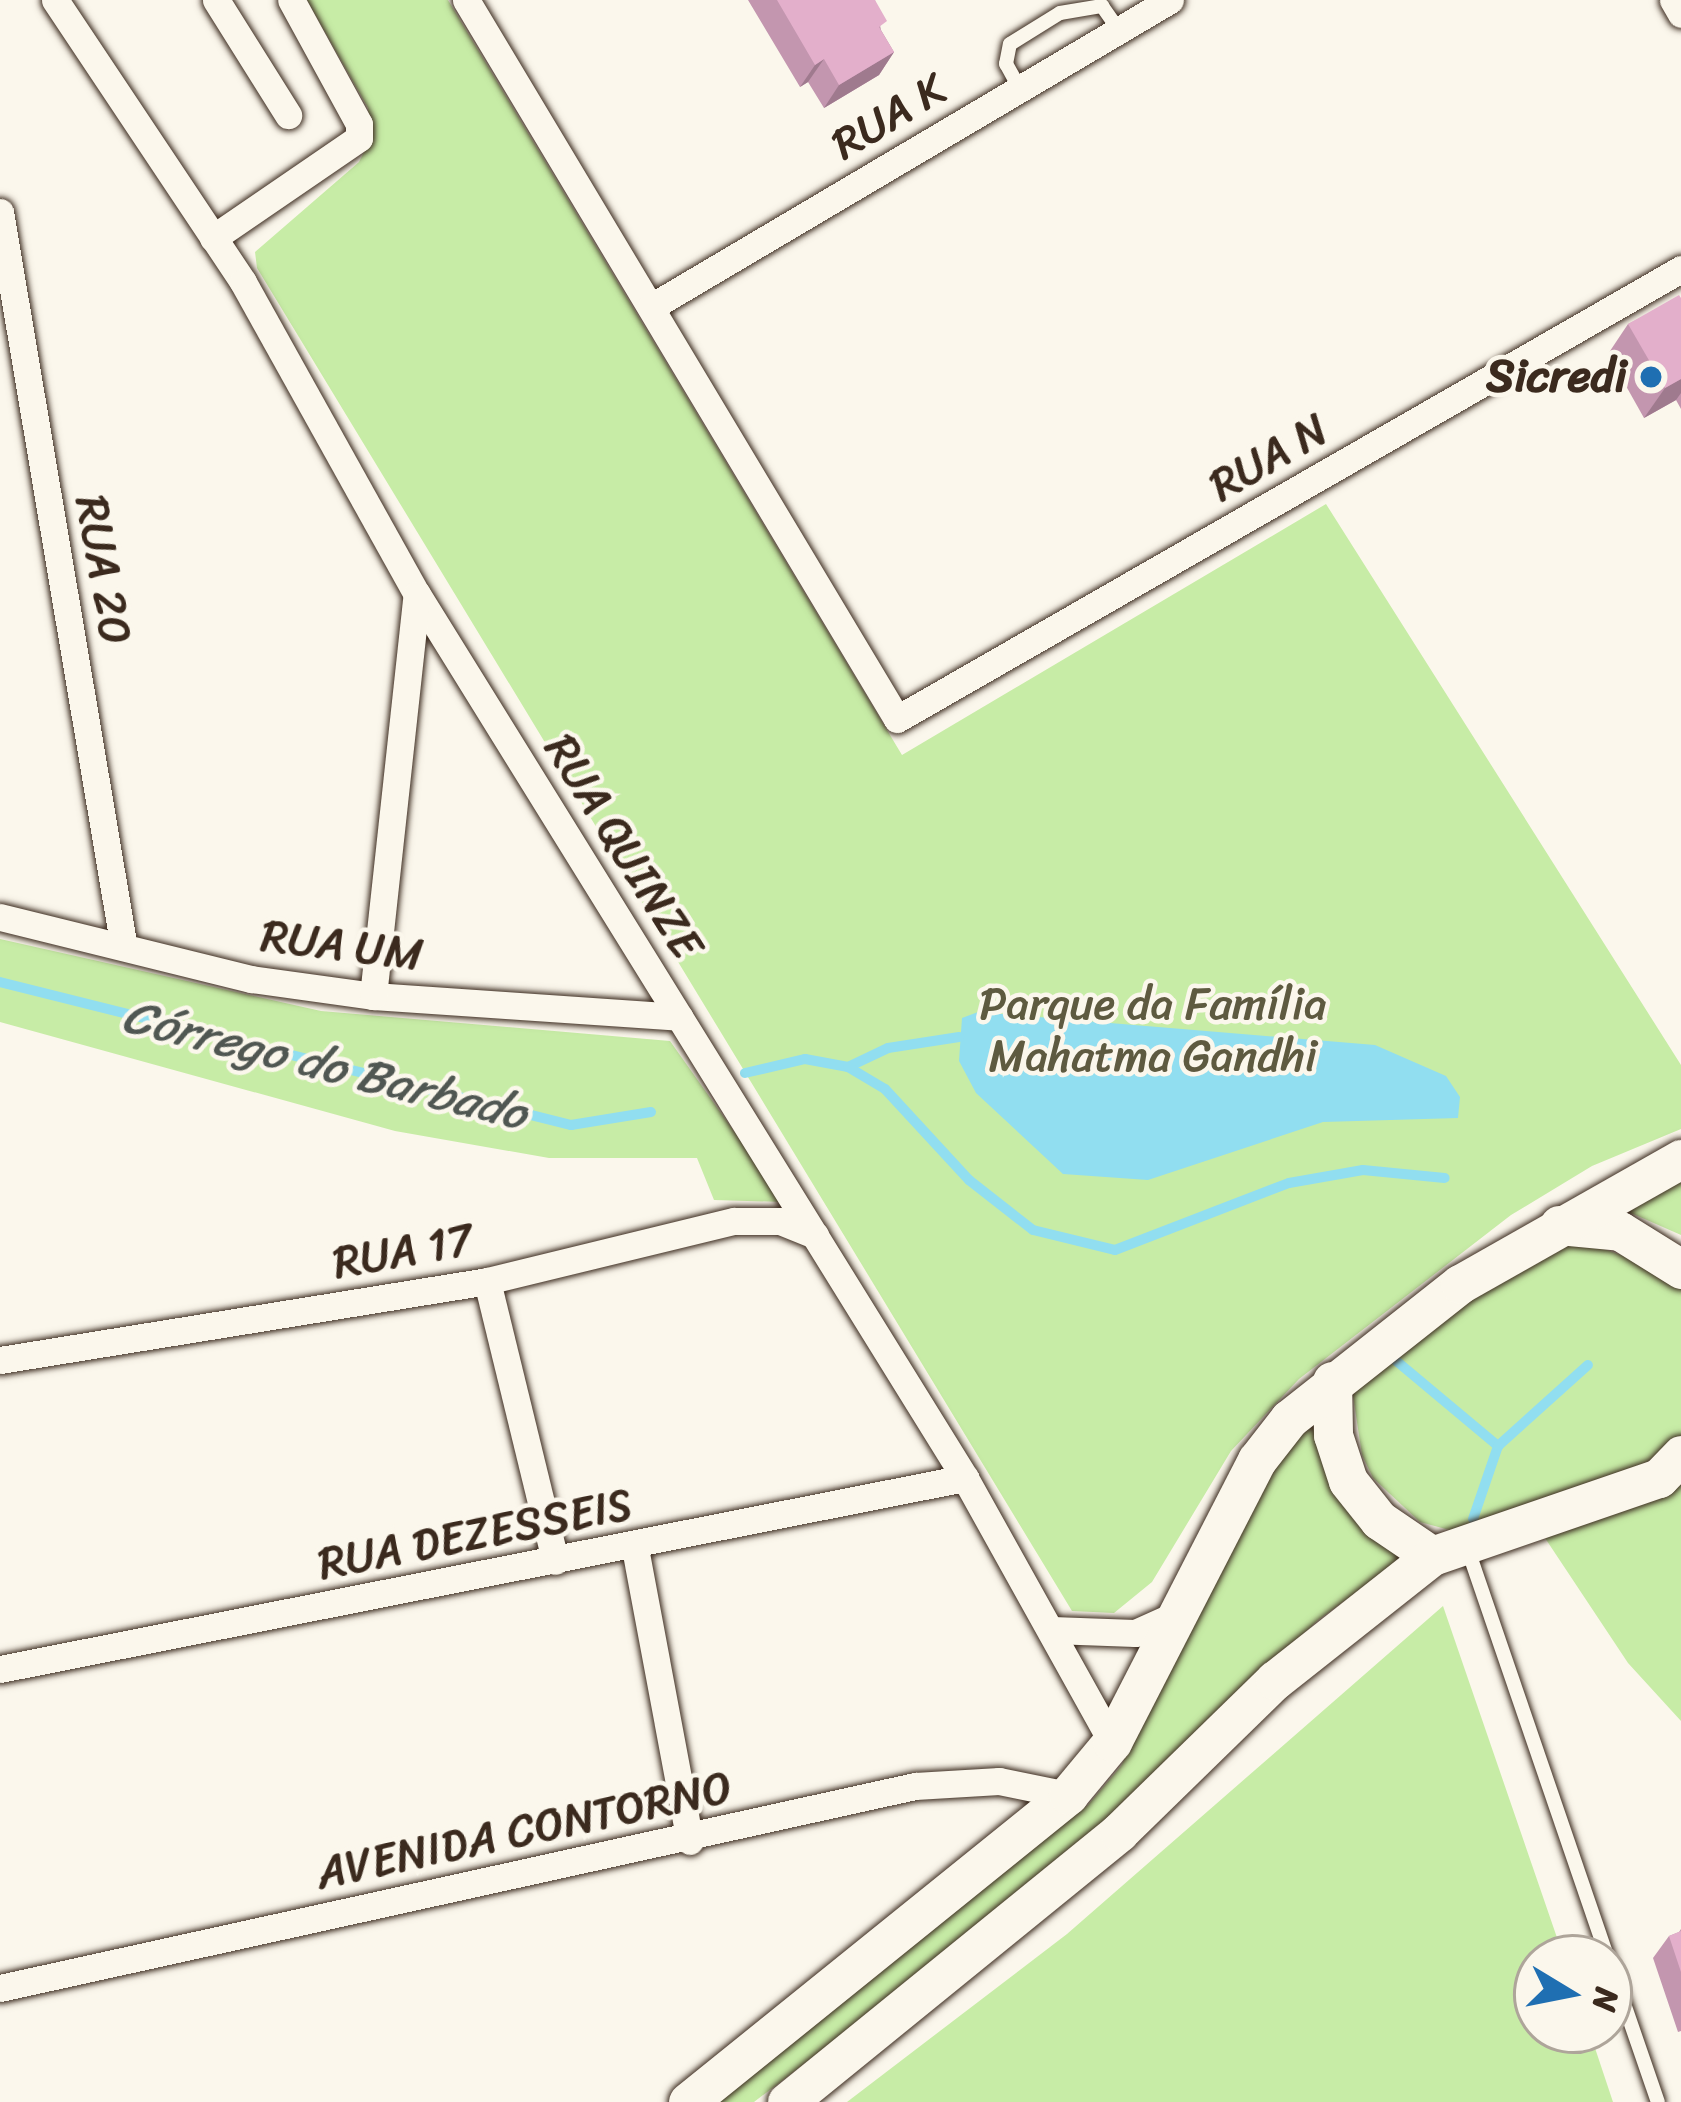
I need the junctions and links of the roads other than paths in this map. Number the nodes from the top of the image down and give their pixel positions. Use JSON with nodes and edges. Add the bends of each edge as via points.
{"nodes":[{"id":1,"x":55,"y":0,"type":"edge"},
{"id":2,"x":216,"y":0,"type":"edge"},
{"id":3,"x":291,"y":0,"type":"edge"},
{"id":4,"x":466,"y":0,"type":"edge"},
{"id":5,"x":1170,"y":0,"type":"edge"},
{"id":6,"x":1673,"y":0,"type":"edge"},
{"id":7,"x":1681,"y":14,"type":"edge"},
{"id":8,"x":1119,"y":30,"type":"junction"},
{"id":9,"x":1020,"y":89,"type":"junction"},
{"id":10,"x":288,"y":115,"type":"dead end"},
{"id":11,"x":0,"y":212,"type":"edge"},
{"id":12,"x":213,"y":238,"type":"junction"},
{"id":13,"x":1681,"y":269,"type":"edge"},
{"id":14,"x":651,"y":307,"type":"junction"},
{"id":15,"x":417,"y":594,"type":"junction"},
{"id":16,"x":0,"y":917,"type":"edge"},
{"id":17,"x":123,"y":942,"type":"junction"},
{"id":18,"x":373,"y":996,"type":"junction"},
{"id":19,"x":679,"y":1017,"type":"junction"},
{"id":20,"x":1681,"y":1159,"type":"edge"},
{"id":21,"x":1559,"y":1225,"type":"junction"},
{"id":22,"x":815,"y":1235,"type":"junction"},
{"id":23,"x":1681,"y":1270,"type":"edge"},
{"id":24,"x":487,"y":1281,"type":"junction"},
{"id":25,"x":0,"y":1360,"type":"edge"},
{"id":26,"x":1332,"y":1381,"type":"junction"},
{"id":27,"x":1681,"y":1455,"type":"edge"},
{"id":28,"x":965,"y":1478,"type":"junction"},
{"id":29,"x":635,"y":1548,"type":"junction"},
{"id":30,"x":1449,"y":1551,"type":"junction"},
{"id":31,"x":555,"y":1561,"type":"junction"},
{"id":32,"x":1171,"y":1617,"type":"junction"},
{"id":33,"x":1052,"y":1630,"type":"junction"},
{"id":34,"x":0,"y":1669,"type":"edge"},
{"id":35,"x":1112,"y":1742,"type":"junction"},
{"id":36,"x":1068,"y":1795,"type":"junction"},
{"id":37,"x":690,"y":1841,"type":"junction"},
{"id":38,"x":1599,"y":1934,"type":"edge"},
{"id":39,"x":0,"y":1988,"type":"edge"},
{"id":40,"x":1633,"y":2029,"type":"edge"},
{"id":41,"x":688,"y":2102,"type":"edge"},
{"id":42,"x":787,"y":2102,"type":"edge"},
{"id":43,"x":1658,"y":2102,"type":"edge"}],
"edges":[{"from":1,"to":12,"type":"street","name":"RUA QUINZE"},
{"from":2,"to":10,"type":"street"},
{"from":3,"to":12,"type":"street","via":[[359,138]]},
{"from":4,"to":14,"type":"street"},
{"from":5,"to":8,"type":"street","name":"RUA K"},
{"from":6,"to":7,"type":"street"},
{"from":8,"to":9,"type":"street","name":"RUA K"},
{"from":8,"to":9,"type":"lane","via":[[1102,6],[1060,13],[1010,44],[1006,64]]},
{"from":9,"to":14,"type":"street","name":"RUA K"},
{"from":11,"to":17,"type":"street","name":"RUA 20"},
{"from":12,"to":15,"type":"street","name":"RUA QUINZE"},
{"from":13,"to":14,"type":"street","name":"RUA N","via":[[897,718]]},
{"from":15,"to":18,"type":"street"},
{"from":15,"to":19,"type":"street","name":"RUA QUINZE"},
{"from":16,"to":17,"type":"street","name":"RUA UM"},
{"from":17,"to":18,"type":"street","name":"RUA UM","via":[[251,979]]},
{"from":18,"to":19,"type":"street","name":"RUA UM"},
{"from":19,"to":22,"type":"street","name":"RUA QUINZE"},
{"from":20,"to":21,"type":"main road"},
{"from":21,"to":23,"type":"main road","via":[[1620,1231]]},
{"from":21,"to":26,"type":"main road","via":[[1460,1284]]},
{"from":22,"to":24,"type":"street","name":"RUA 17","via":[[780,1221],[734,1222]]},
{"from":22,"to":28,"type":"street","name":"RUA QUINZE"},
{"from":24,"to":25,"type":"street","name":"RUA 17"},
{"from":24,"to":31,"type":"street"},
{"from":26,"to":30,"type":"main road","via":[[1333,1435],[1348,1481],[1379,1520]]},
{"from":26,"to":32,"type":"main road","via":[[1257,1460]]},
{"from":27,"to":30,"type":"main road","via":[[1659,1478]]},
{"from":28,"to":29,"type":"street","name":"RUA DEZESSEIS"},
{"from":28,"to":33,"type":"street","name":"RUA QUINZE"},
{"from":29,"to":31,"type":"street","name":"RUA DEZESSEIS"},
{"from":29,"to":37,"type":"street"},
{"from":30,"to":38,"type":"lane"},
{"from":30,"to":42,"type":"main road","via":[[1275,1680],[1119,1832]]},
{"from":31,"to":34,"type":"street","name":"RUA DEZESSEIS"},
{"from":32,"to":33,"type":"street","via":[[1135,1633]]},
{"from":32,"to":35,"type":"main road"},
{"from":33,"to":35,"type":"street","name":"RUA QUINZE"},
{"from":35,"to":36,"type":"main road"},
{"from":36,"to":37,"type":"street","name":"AVENIDA CONTORNO","via":[[999,1781],[915,1786]]},
{"from":36,"to":41,"type":"main road"},
{"from":37,"to":39,"type":"street","name":"AVENIDA CONTORNO"},
{"from":40,"to":43,"type":"lane"}]}
